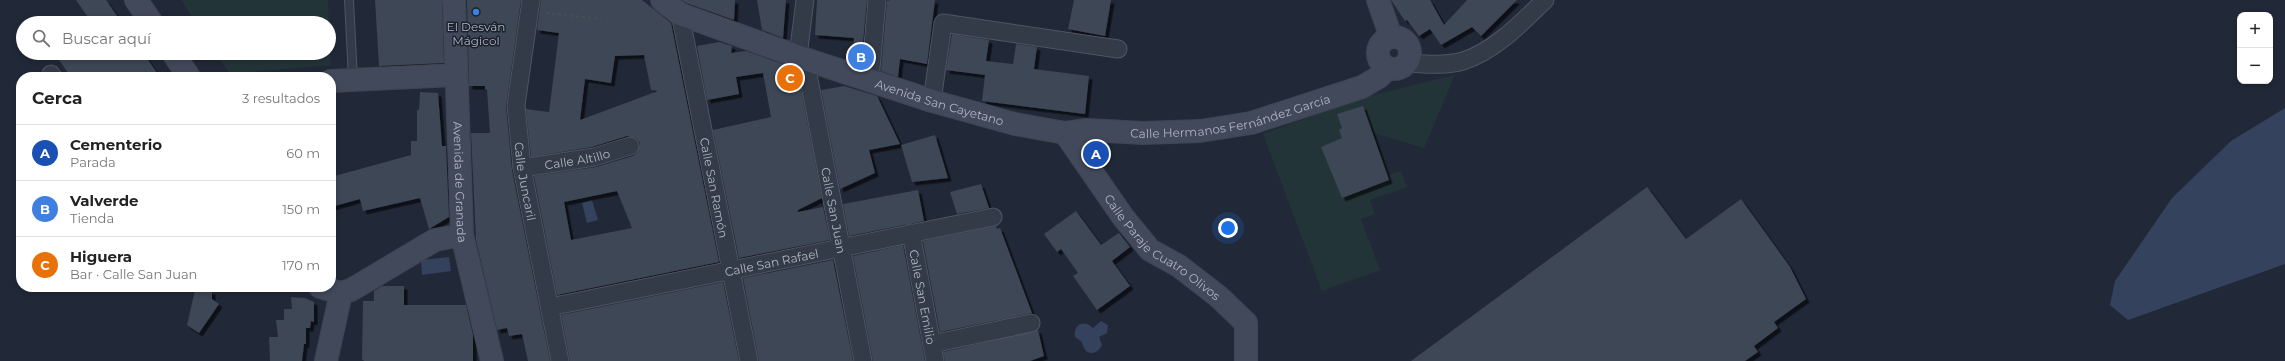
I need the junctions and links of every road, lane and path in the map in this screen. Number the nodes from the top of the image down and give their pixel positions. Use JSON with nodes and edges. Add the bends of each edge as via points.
{"nodes":[{"id":1,"x":136,"y":0,"type":"edge"},
{"id":2,"x":349,"y":0,"type":"edge"},
{"id":3,"x":454,"y":0,"type":"edge"},
{"id":4,"x":662,"y":0,"type":"edge"},
{"id":5,"x":805,"y":0,"type":"edge"},
{"id":6,"x":877,"y":0,"type":"edge"},
{"id":7,"x":1378,"y":0,"type":"edge"},
{"id":8,"x":1545,"y":0,"type":"edge"},
{"id":9,"x":536,"y":6,"type":"edge"},
{"id":10,"x":680,"y":14,"type":"junction"},
{"id":11,"x":147,"y":16,"type":"edge"},
{"id":12,"x":602,"y":19,"type":"dead end"},
{"id":13,"x":1118,"y":49,"type":"dead end"},
{"id":14,"x":801,"y":58,"type":"junction"},
{"id":15,"x":178,"y":60,"type":"edge"},
{"id":16,"x":1398,"y":66,"type":"junction"},
{"id":17,"x":186,"y":72,"type":"edge"},
{"id":18,"x":455,"y":75,"type":"junction"},
{"id":19,"x":354,"y":80,"type":"junction"},
{"id":20,"x":870,"y":80,"type":"junction"},
{"id":21,"x":336,"y":81,"type":"edge"},
{"id":22,"x":932,"y":101,"type":"junction"},
{"id":23,"x":1065,"y":133,"type":"junction"},
{"id":24,"x":630,"y":146,"type":"dead end"},
{"id":25,"x":522,"y":168,"type":"junction"},
{"id":26,"x":993,"y":217,"type":"dead end"},
{"id":27,"x":911,"y":234,"type":"junction"},
{"id":28,"x":462,"y":235,"type":"junction"},
{"id":29,"x":841,"y":248,"type":"junction"},
{"id":30,"x":731,"y":270,"type":"junction"},
{"id":31,"x":336,"y":292,"type":"edge"},
{"id":32,"x":341,"y":293,"type":"junction"},
{"id":33,"x":550,"y":307,"type":"junction"},
{"id":34,"x":1032,"y":323,"type":"dead end"},
{"id":35,"x":932,"y":344,"type":"junction"},
{"id":36,"x":326,"y":361,"type":"edge"},
{"id":37,"x":492,"y":361,"type":"edge"},
{"id":38,"x":560,"y":361,"type":"edge"},
{"id":39,"x":749,"y":361,"type":"edge"},
{"id":40,"x":863,"y":361,"type":"edge"},
{"id":41,"x":935,"y":361,"type":"edge"},
{"id":42,"x":1246,"y":361,"type":"edge"}],
"edges":[{"from":1,"to":11,"type":"street"},
{"from":2,"to":19,"type":"lane"},
{"from":3,"to":18,"type":"street","name":"Avenida de Granada"},
{"from":4,"to":10,"type":"street","name":"Avenida San Cayetano"},
{"from":5,"to":14,"type":"street","name":"Calle San Juan"},
{"from":6,"to":20,"type":"street"},
{"from":7,"to":16,"type":"street","via":[[1391,37],[1382,43],[1378,53],[1381,63]]},
{"from":8,"to":16,"type":"street","via":[[1510,32],[1482,52],[1463,61]]},
{"from":9,"to":12,"type":"path"},
{"from":9,"to":25,"type":"street","name":"Calle Juncaril","via":[[516,105]]},
{"from":10,"to":14,"type":"street","name":"Avenida San Cayetano"},
{"from":10,"to":30,"type":"street","name":"Calle San Ramón"},
{"from":13,"to":22,"type":"street","via":[[943,23]]},
{"from":14,"to":20,"type":"street","name":"Avenida San Cayetano"},
{"from":14,"to":29,"type":"street","name":"Calle San Juan"},
{"from":15,"to":17,"type":"street"},
{"from":16,"to":23,"type":"street","name":"Calle Hermanos Fernández García","via":[[1362,87],[1251,123],[1200,130],[1143,133],[1087,130]]},
{"from":18,"to":19,"type":"street"},
{"from":18,"to":28,"type":"street","name":"Avenida de Granada"},
{"from":19,"to":21,"type":"street"},
{"from":20,"to":22,"type":"street","name":"Avenida San Cayetano"},
{"from":22,"to":23,"type":"street","name":"Avenida San Cayetano","via":[[1015,124]]},
{"from":23,"to":42,"type":"street","name":"Calle Paraje Cuatro Olivos","via":[[1123,217],[1150,250],[1178,266],[1219,297],[1246,323]]},
{"from":24,"to":25,"type":"street","name":"Calle Altillo","via":[[594,157]]},
{"from":25,"to":33,"type":"street","name":"Calle Juncaril"},
{"from":26,"to":27,"type":"street","name":"Calle San Rafael"},
{"from":27,"to":29,"type":"street","name":"Calle San Rafael"},
{"from":27,"to":35,"type":"street","name":"Calle San Emilio"},
{"from":28,"to":32,"type":"street","via":[[435,240],[351,290]]},
{"from":28,"to":37,"type":"street","name":"Avenida de Granada"},
{"from":29,"to":30,"type":"street","name":"Calle San Rafael"},
{"from":29,"to":40,"type":"street","name":"Calle San Juan"},
{"from":30,"to":33,"type":"street","name":"Calle San Rafael"},
{"from":30,"to":39,"type":"street","name":"Calle San Ramón"},
{"from":31,"to":32,"type":"street"},
{"from":32,"to":36,"type":"street"},
{"from":33,"to":38,"type":"street","name":"Calle Juncaril"},
{"from":34,"to":35,"type":"street"},
{"from":35,"to":41,"type":"street","name":"Calle San Emilio"}]}
